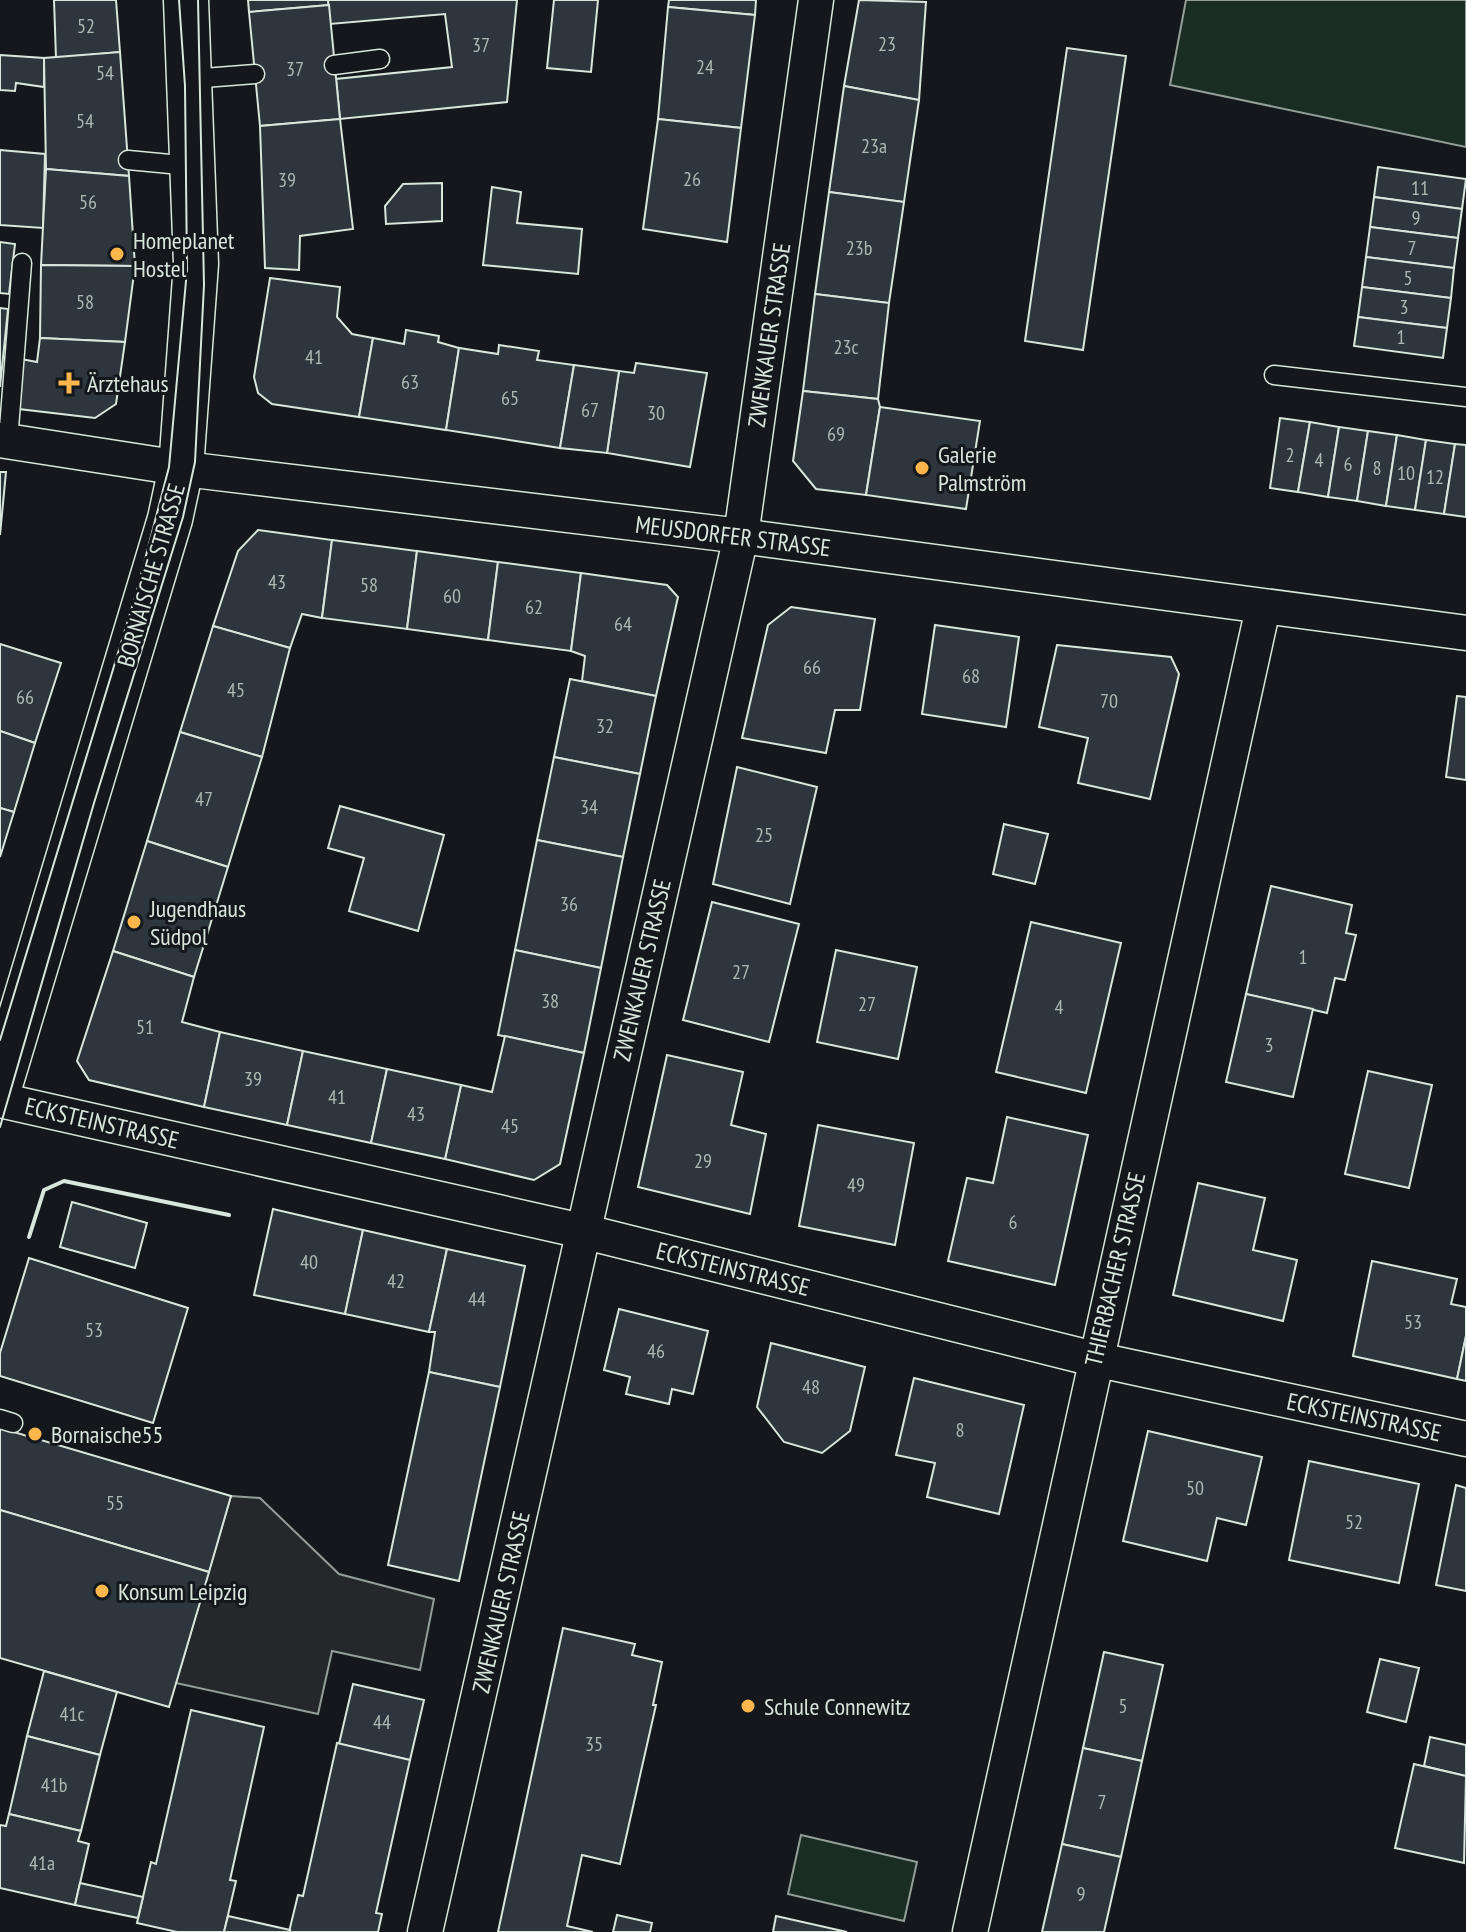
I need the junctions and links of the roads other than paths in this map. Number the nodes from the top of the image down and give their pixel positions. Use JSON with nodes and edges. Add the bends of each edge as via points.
{"nodes":[{"id":1,"x":186,"y":0,"type":"edge"},
{"id":2,"x":816,"y":0,"type":"edge"},
{"id":3,"x":380,"y":59,"type":"dead end"},
{"id":4,"x":334,"y":65,"type":"dead end"},
{"id":5,"x":255,"y":74,"type":"dead end"},
{"id":6,"x":191,"y":79,"type":"junction"},
{"id":7,"x":128,"y":160,"type":"dead end"},
{"id":8,"x":191,"y":166,"type":"junction"},
{"id":9,"x":22,"y":263,"type":"dead end"},
{"id":10,"x":1274,"y":375,"type":"dead end"},
{"id":11,"x":1466,"y":397,"type":"edge"},
{"id":12,"x":4,"y":440,"type":"edge"},
{"id":13,"x":181,"y":468,"type":"junction"},
{"id":14,"x":741,"y":536,"type":"junction"},
{"id":15,"x":1263,"y":608,"type":"junction"},
{"id":16,"x":1466,"y":633,"type":"edge"},
{"id":17,"x":0,"y":1085,"type":"edge"},
{"id":18,"x":0,"y":1100,"type":"edge"},
{"id":19,"x":582,"y":1231,"type":"junction"},
{"id":20,"x":1094,"y":1359,"type":"junction"},
{"id":21,"x":1466,"y":1439,"type":"edge"},
{"id":22,"x":425,"y":1932,"type":"edge"},
{"id":23,"x":970,"y":1932,"type":"edge"}],
"edges":[{"from":1,"to":6,"type":"main road","name":"BORNAISCHE STRASSE"},
{"from":2,"to":14,"type":"street","name":"ZWENKAUER STRASSE"},
{"from":3,"to":4,"type":"lane"},
{"from":5,"to":6,"type":"lane"},
{"from":6,"to":8,"type":"main road","name":"BORNAISCHE STRASSE"},
{"from":7,"to":8,"type":"lane"},
{"from":8,"to":13,"type":"main road","name":"BORNAISCHE STRASSE","via":[[196,264]]},
{"from":9,"to":12,"type":"lane"},
{"from":10,"to":11,"type":"lane"},
{"from":12,"to":13,"type":"street","name":"MEUSDORFER STRASSE"},
{"from":13,"to":14,"type":"street","name":"MEUSDORFER STRASSE"},
{"from":13,"to":17,"type":"main road","name":"BORNAISCHE STRASSE"},
{"from":14,"to":15,"type":"street","name":"MEUSDORFER STRASSE"},
{"from":14,"to":19,"type":"street","name":"ZWENKAUER STRASSE"},
{"from":15,"to":16,"type":"street","name":"MEUSDORFER STRASSE"},
{"from":15,"to":20,"type":"street","name":"THIERBACHER STRASSE"},
{"from":18,"to":19,"type":"street","name":"ECKSTEINSTRASSE"},
{"from":19,"to":20,"type":"street","name":"ECKSTEINSTRASSE"},
{"from":19,"to":22,"type":"street","name":"ZWENKAUER STRASSE"},
{"from":20,"to":21,"type":"street","name":"ECKSTEINSTRASSE"},
{"from":20,"to":23,"type":"street","name":"THIERBACHER STRASSE"}]}
